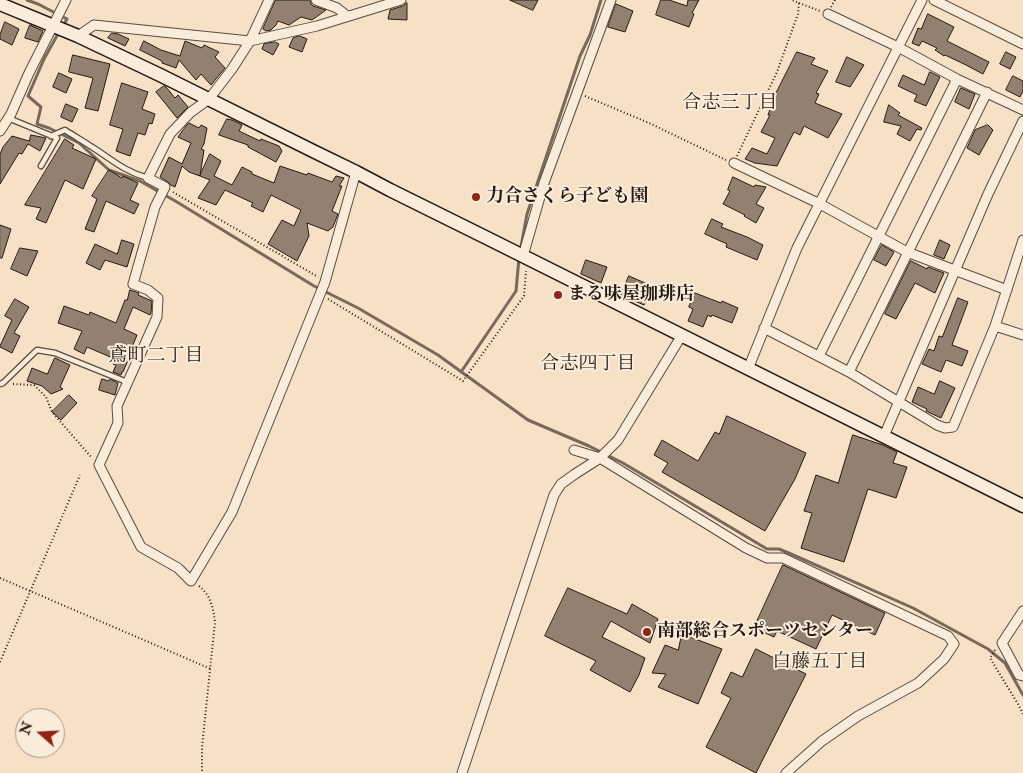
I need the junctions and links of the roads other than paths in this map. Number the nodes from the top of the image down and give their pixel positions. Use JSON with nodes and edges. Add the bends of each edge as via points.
{"nodes":[{"id":1,"x":66,"y":0,"type":"edge"},
{"id":2,"x":269,"y":0,"type":"edge"},
{"id":3,"x":316,"y":0,"type":"edge"},
{"id":4,"x":401,"y":0,"type":"edge"},
{"id":5,"x":612,"y":0,"type":"edge"},
{"id":6,"x":922,"y":0,"type":"edge"},
{"id":7,"x":934,"y":0,"type":"edge"},
{"id":8,"x":0,"y":4,"type":"edge"},
{"id":9,"x":828,"y":14,"type":"road end"},
{"id":10,"x":347,"y":16,"type":"junction"},
{"id":11,"x":54,"y":26,"type":"junction"},
{"id":12,"x":78,"y":36,"type":"junction"},
{"id":13,"x":250,"y":41,"type":"junction"},
{"id":14,"x":1023,"y":44,"type":"edge"},
{"id":15,"x":898,"y":47,"type":"junction"},
{"id":16,"x":956,"y":79,"type":"junction"},
{"id":17,"x":987,"y":92,"type":"junction"},
{"id":18,"x":209,"y":99,"type":"junction"},
{"id":19,"x":1023,"y":110,"type":"edge"},
{"id":20,"x":8,"y":118,"type":"junction"},
{"id":21,"x":1023,"y":121,"type":"edge"},
{"id":22,"x":0,"y":131,"type":"edge"},
{"id":23,"x":51,"y":136,"type":"junction"},
{"id":24,"x":734,"y":163,"type":"road end"},
{"id":25,"x":41,"y":166,"type":"dead end"},
{"id":26,"x":356,"y":172,"type":"junction"},
{"id":27,"x":148,"y":178,"type":"junction"},
{"id":28,"x":820,"y":204,"type":"junction"},
{"id":29,"x":878,"y":236,"type":"junction"},
{"id":30,"x":1023,"y":240,"type":"edge"},
{"id":31,"x":907,"y":252,"type":"junction"},
{"id":32,"x":522,"y":256,"type":"junction"},
{"id":33,"x":955,"y":271,"type":"junction"},
{"id":34,"x":1007,"y":290,"type":"junction"},
{"id":35,"x":996,"y":326,"type":"junction"},
{"id":36,"x":764,"y":328,"type":"junction"},
{"id":37,"x":1023,"y":335,"type":"edge"},
{"id":38,"x":682,"y":336,"type":"junction"},
{"id":39,"x":820,"y":356,"type":"junction"},
{"id":40,"x":748,"y":369,"type":"junction"},
{"id":41,"x":849,"y":372,"type":"junction"},
{"id":42,"x":128,"y":382,"type":"junction"},
{"id":43,"x":2,"y":383,"type":"edge"},
{"id":44,"x":898,"y":402,"type":"junction"},
{"id":45,"x":884,"y":436,"type":"junction"},
{"id":46,"x":574,"y":450,"type":"dead end"},
{"id":47,"x":600,"y":458,"type":"junction"},
{"id":48,"x":1023,"y":506,"type":"edge"},
{"id":49,"x":1023,"y":611,"type":"edge"},
{"id":50,"x":1023,"y":676,"type":"edge"},
{"id":51,"x":462,"y":773,"type":"edge"},
{"id":52,"x":786,"y":773,"type":"edge"}],
"edges":[{"from":1,"to":11,"type":"street"},
{"from":2,"to":13,"type":"street"},
{"from":3,"to":10,"type":"street","via":[[337,8]]},
{"from":4,"to":10,"type":"street"},
{"from":5,"to":32,"type":"street","via":[[544,183]]},
{"from":6,"to":15,"type":"street"},
{"from":7,"to":14,"type":"street"},
{"from":8,"to":11,"type":"street"},
{"from":9,"to":15,"type":"street"},
{"from":10,"to":13,"type":"street"},
{"from":11,"to":12,"type":"street"},
{"from":11,"to":20,"type":"street"},
{"from":12,"to":13,"type":"street","via":[[94,26]]},
{"from":12,"to":18,"type":"street"},
{"from":13,"to":18,"type":"street"},
{"from":15,"to":16,"type":"street"},
{"from":15,"to":28,"type":"street"},
{"from":16,"to":17,"type":"street"},
{"from":16,"to":29,"type":"street"},
{"from":17,"to":19,"type":"street"},
{"from":17,"to":31,"type":"street"},
{"from":18,"to":26,"type":"street"},
{"from":18,"to":27,"type":"street","via":[[170,134]]},
{"from":20,"to":22,"type":"street"},
{"from":20,"to":23,"type":"lane"},
{"from":21,"to":33,"type":"street"},
{"from":23,"to":25,"type":"lane","via":[[57,138]]},
{"from":23,"to":27,"type":"lane","via":[[65,130],[116,164]]},
{"from":24,"to":28,"type":"street"},
{"from":26,"to":32,"type":"street"},
{"from":26,"to":42,"type":"street","via":[[325,282],[232,512],[191,581],[178,568],[141,547],[98,465],[118,423],[117,406]]},
{"from":27,"to":42,"type":"street","via":[[165,187],[155,207],[133,284],[158,298],[157,317]]},
{"from":28,"to":29,"type":"street"},
{"from":28,"to":36,"type":"street","via":[[797,248]]},
{"from":29,"to":31,"type":"street"},
{"from":29,"to":39,"type":"street"},
{"from":30,"to":34,"type":"street"},
{"from":31,"to":33,"type":"street"},
{"from":31,"to":41,"type":"street"},
{"from":32,"to":38,"type":"street"},
{"from":33,"to":34,"type":"street"},
{"from":33,"to":44,"type":"street"},
{"from":34,"to":35,"type":"street"},
{"from":35,"to":37,"type":"street"},
{"from":35,"to":44,"type":"street","via":[[952,426],[937,425]]},
{"from":36,"to":39,"type":"street"},
{"from":36,"to":40,"type":"street"},
{"from":38,"to":40,"type":"street"},
{"from":38,"to":47,"type":"street","via":[[618,440]]},
{"from":39,"to":41,"type":"street"},
{"from":40,"to":45,"type":"street"},
{"from":41,"to":44,"type":"street"},
{"from":42,"to":43,"type":"lane","via":[[55,353],[37,350]]},
{"from":44,"to":45,"type":"street"},
{"from":45,"to":48,"type":"street"},
{"from":46,"to":47,"type":"street"},
{"from":47,"to":51,"type":"street","via":[[561,484],[554,495]]},
{"from":47,"to":52,"type":"street","via":[[746,548],[767,558],[783,558],[948,636],[954,644],[944,659],[918,683],[858,716],[822,741]]},
{"from":49,"to":50,"type":"street","via":[[1002,643]]}]}
